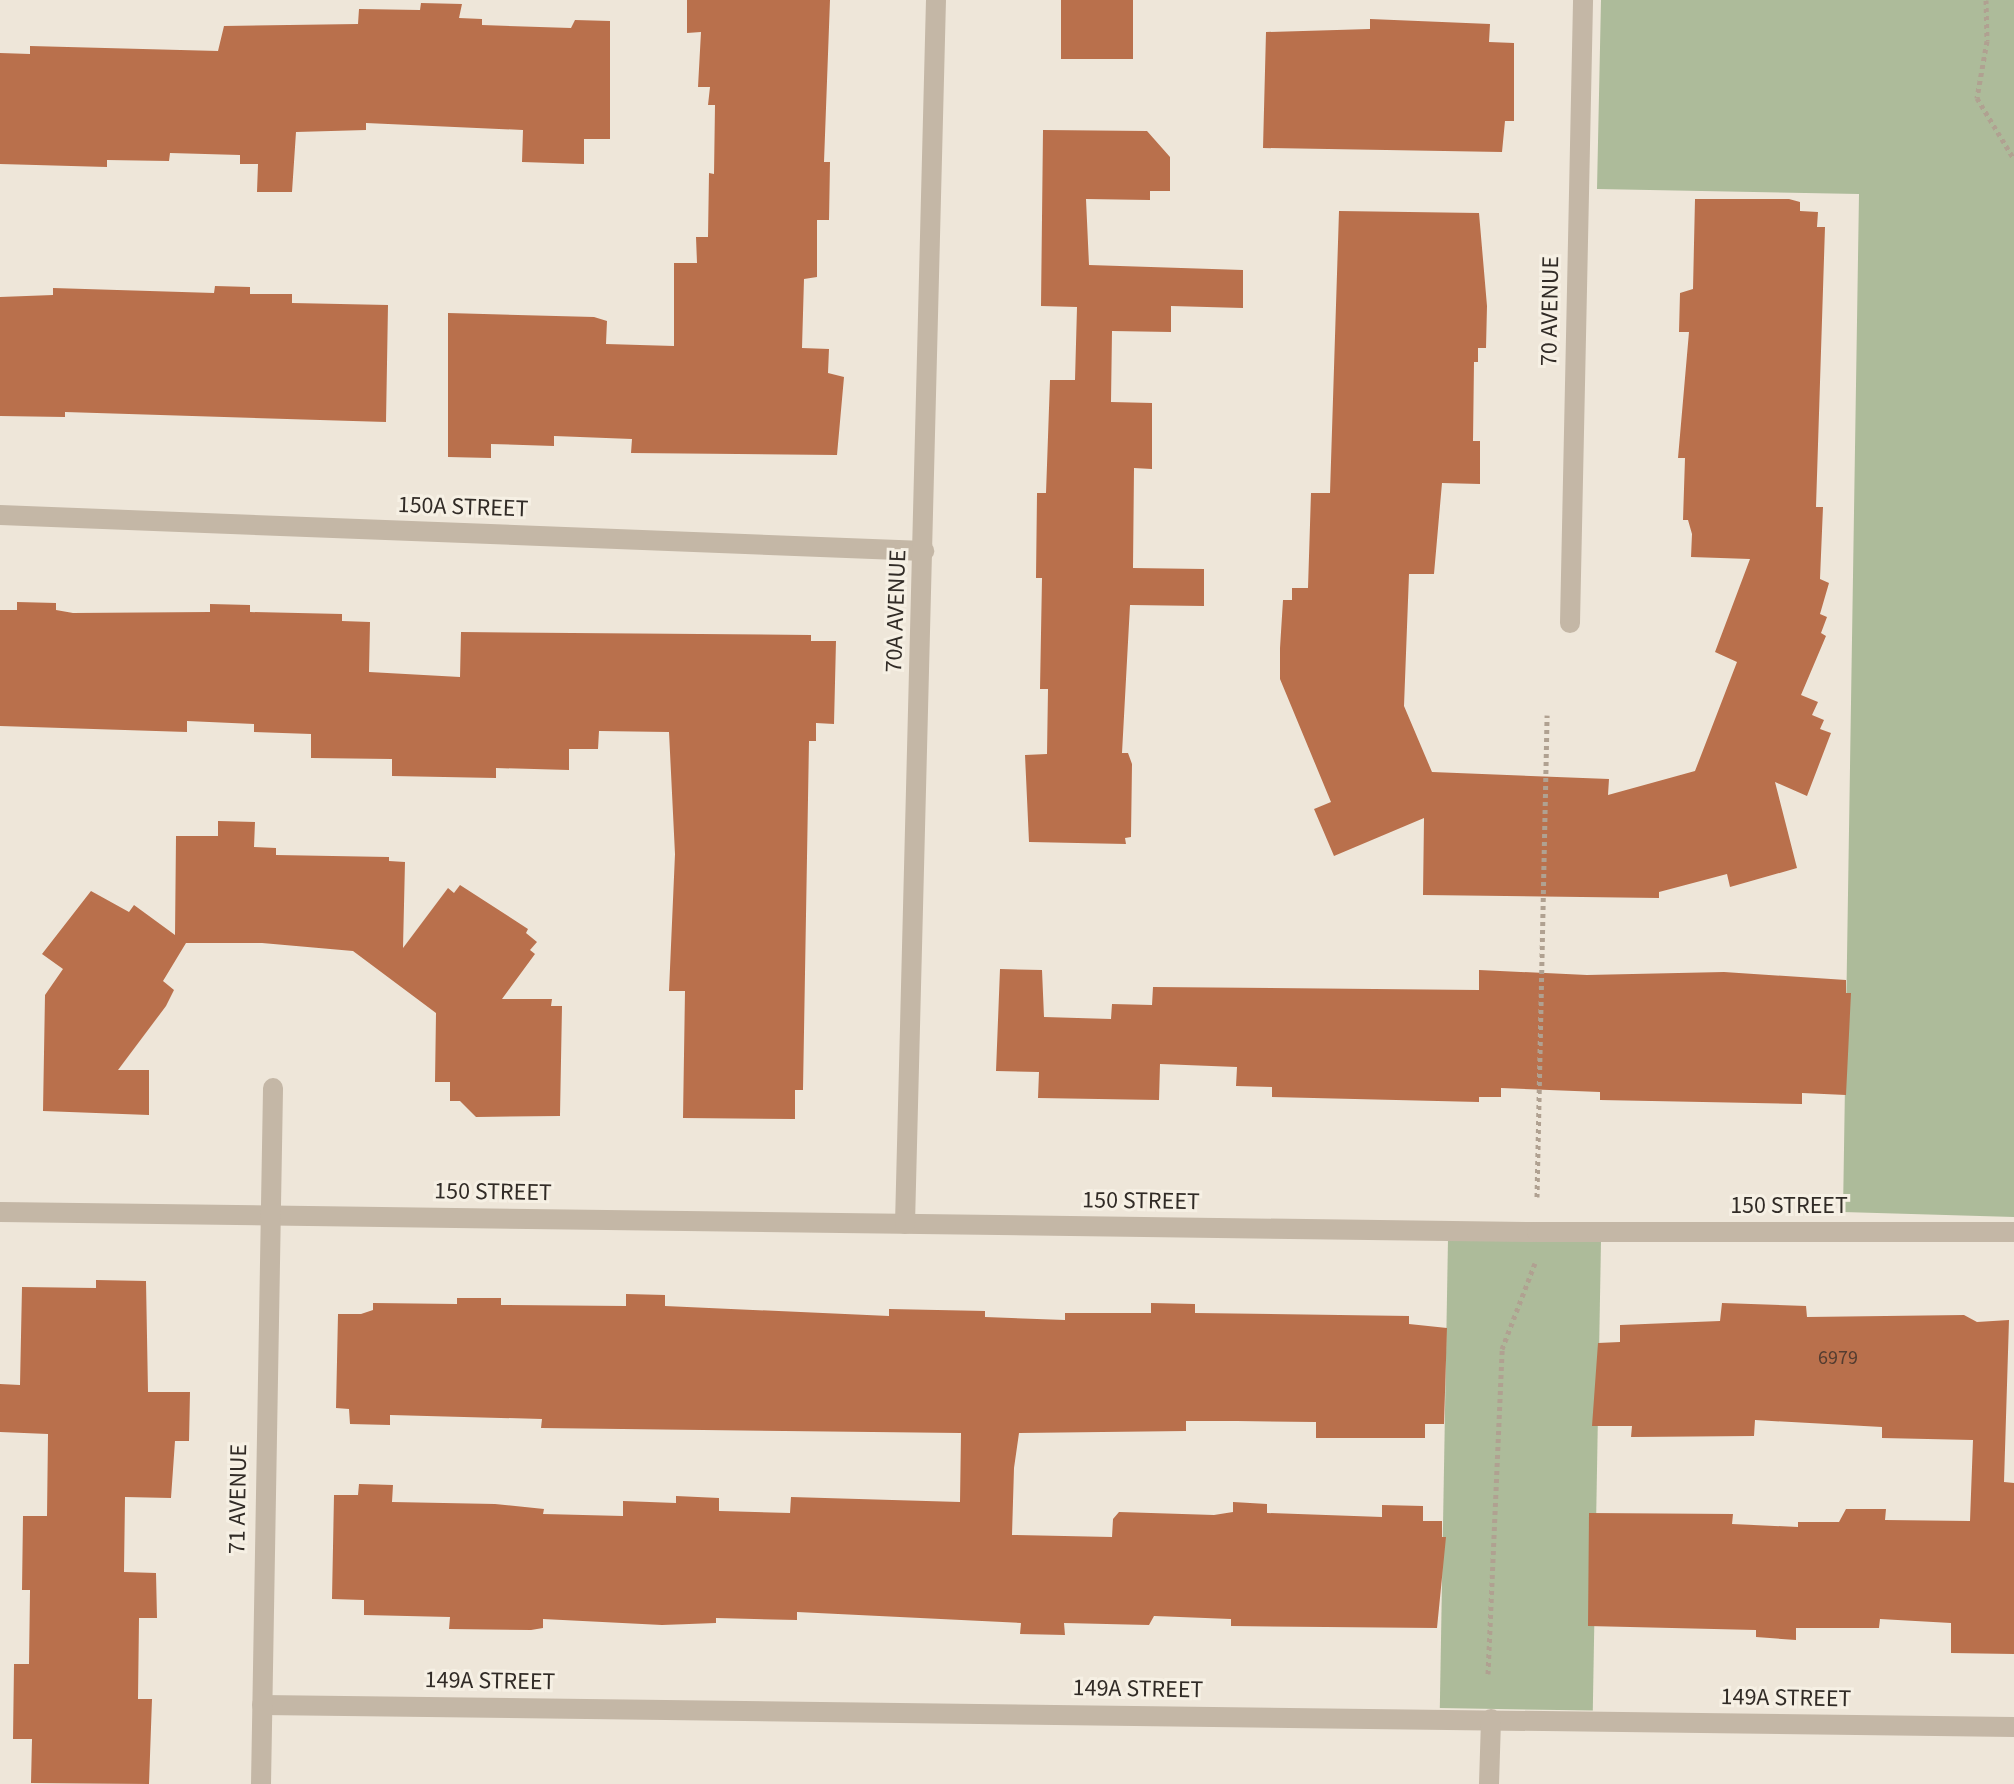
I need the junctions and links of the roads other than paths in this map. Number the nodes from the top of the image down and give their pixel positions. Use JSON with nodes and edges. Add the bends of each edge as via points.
{"nodes":[{"id":1,"x":936,"y":0,"type":"edge"},
{"id":2,"x":1583,"y":0,"type":"edge"},
{"id":3,"x":0,"y":515,"type":"edge"},
{"id":4,"x":924,"y":551,"type":"junction"},
{"id":5,"x":1570,"y":623,"type":"dead end"},
{"id":6,"x":273,"y":1088,"type":"dead end"},
{"id":7,"x":0,"y":1212,"type":"edge"},
{"id":8,"x":267,"y":1215,"type":"junction"},
{"id":9,"x":905,"y":1224,"type":"junction"},
{"id":10,"x":2014,"y":1232,"type":"edge"},
{"id":11,"x":262,"y":1705,"type":"junction"},
{"id":12,"x":1491,"y":1719,"type":"junction"},
{"id":13,"x":2014,"y":1727,"type":"edge"},
{"id":14,"x":261,"y":1784,"type":"edge"},
{"id":15,"x":1489,"y":1784,"type":"edge"}],
"edges":[{"from":1,"to":4,"type":"street","name":"70A AVENUE"},
{"from":2,"to":5,"type":"street","name":"70 AVENUE"},
{"from":3,"to":4,"type":"street","name":"150A STREET"},
{"from":4,"to":9,"type":"street","name":"70A AVENUE"},
{"from":6,"to":8,"type":"street"},
{"from":7,"to":8,"type":"street","name":"150 STREET"},
{"from":8,"to":9,"type":"street","name":"150 STREET"},
{"from":8,"to":11,"type":"street","name":"71 AVENUE"},
{"from":9,"to":10,"type":"street","name":"150 STREET"},
{"from":11,"to":12,"type":"street","name":"149A STREET"},
{"from":11,"to":14,"type":"street","name":"71 AVENUE"},
{"from":12,"to":13,"type":"street","name":"149A STREET"},
{"from":12,"to":15,"type":"street"}]}
